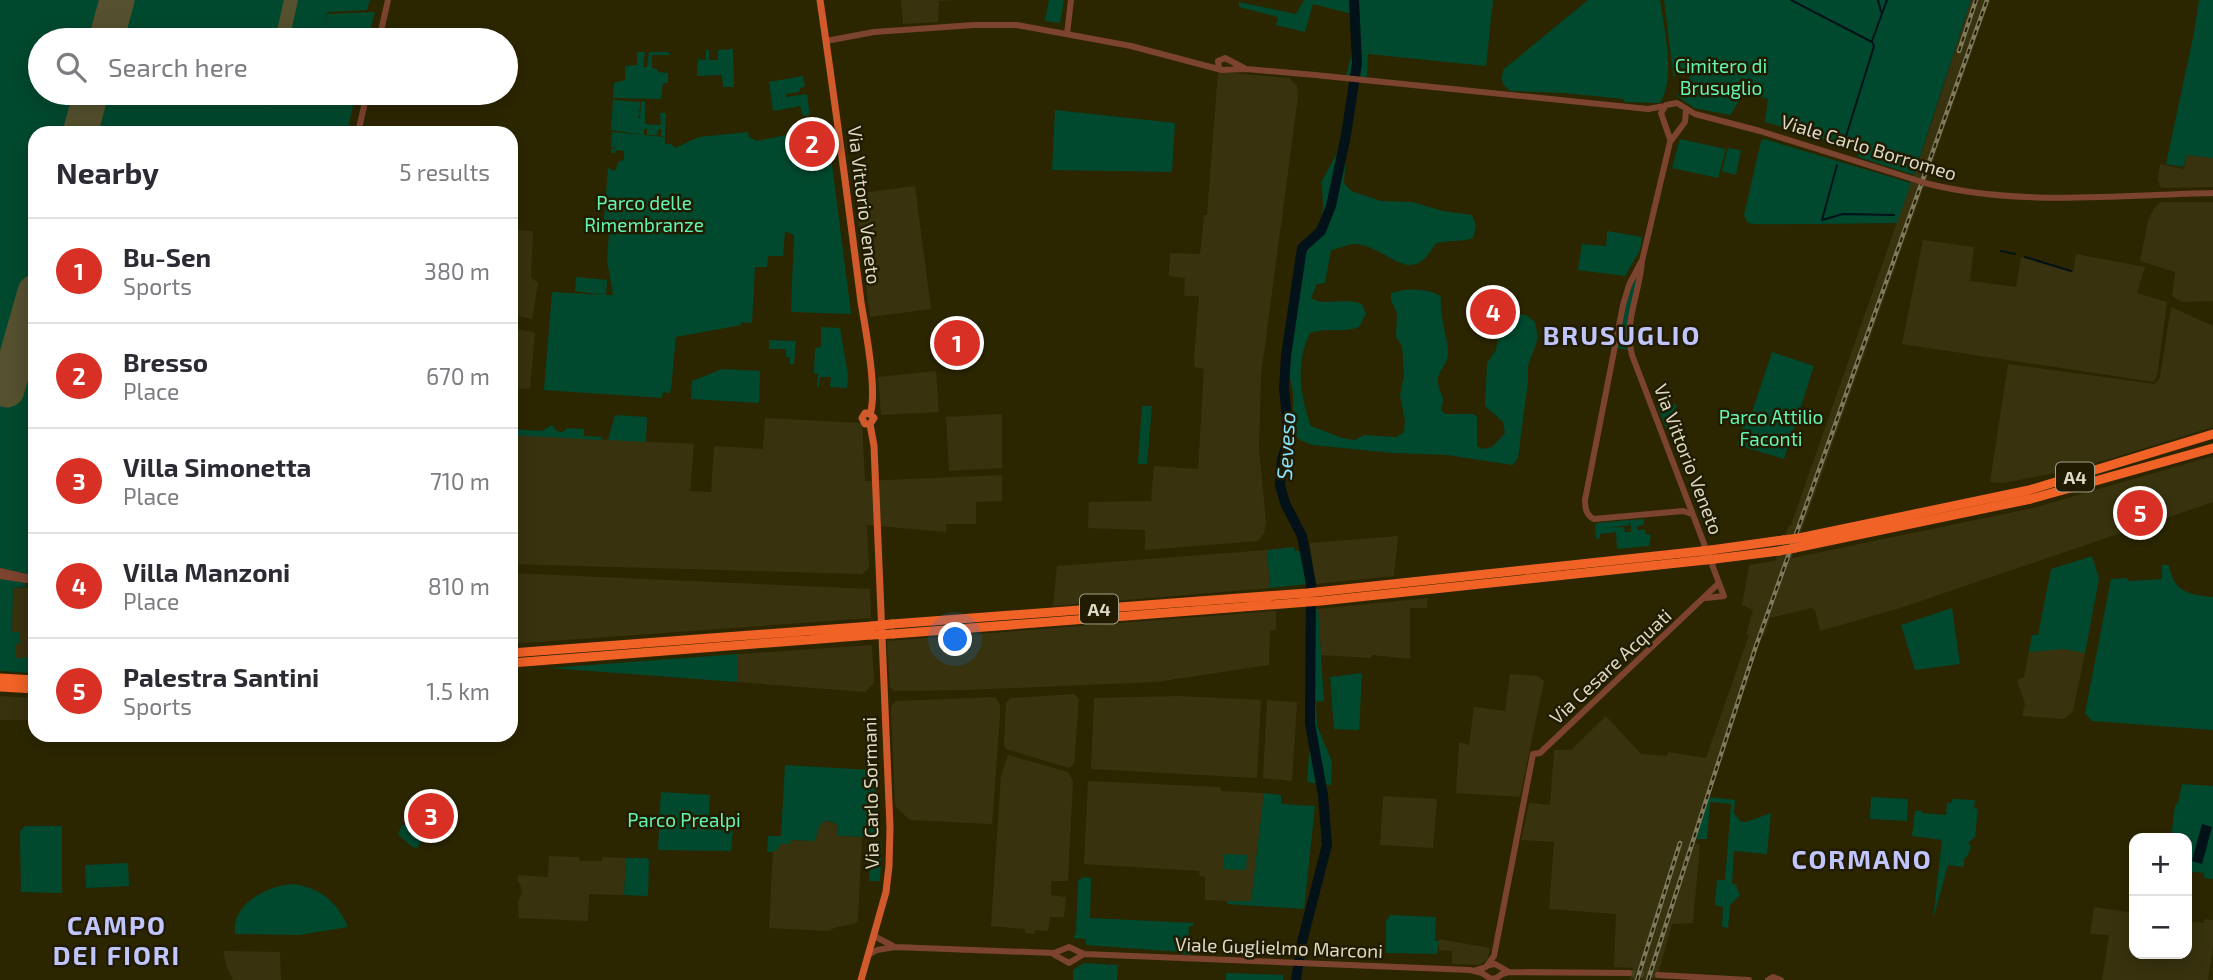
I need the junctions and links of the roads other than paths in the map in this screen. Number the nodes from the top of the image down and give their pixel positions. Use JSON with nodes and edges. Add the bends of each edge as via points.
{"nodes":[{"id":1,"x":388,"y":0,"type":"edge"},
{"id":2,"x":820,"y":0,"type":"edge"},
{"id":3,"x":1071,"y":0,"type":"edge"},
{"id":4,"x":382,"y":28,"type":"edge"},
{"id":5,"x":1067,"y":34,"type":"junction"},
{"id":6,"x":826,"y":41,"type":"junction"},
{"id":7,"x":1229,"y":61,"type":"junction"},
{"id":8,"x":1215,"y":66,"type":"junction"},
{"id":9,"x":1227,"y":69,"type":"junction"},
{"id":10,"x":1246,"y":69,"type":"junction"},
{"id":11,"x":364,"y":105,"type":"edge"},
{"id":12,"x":1665,"y":106,"type":"junction"},
{"id":13,"x":1648,"y":110,"type":"junction"},
{"id":14,"x":1686,"y":110,"type":"junction"},
{"id":15,"x":1705,"y":117,"type":"junction"},
{"id":16,"x":1661,"y":118,"type":"junction"},
{"id":17,"x":1686,"y":120,"type":"junction"},
{"id":18,"x":360,"y":126,"type":"edge"},
{"id":19,"x":1665,"y":126,"type":"junction"},
{"id":20,"x":1680,"y":127,"type":"junction"},
{"id":21,"x":1670,"y":142,"type":"junction"},
{"id":22,"x":2213,"y":193,"type":"edge"},
{"id":23,"x":1642,"y":261,"type":"junction"},
{"id":24,"x":1626,"y":292,"type":"junction"},
{"id":25,"x":1637,"y":295,"type":"junction"},
{"id":26,"x":1618,"y":330,"type":"junction"},
{"id":27,"x":1628,"y":332,"type":"junction"},
{"id":28,"x":2213,"y":434,"type":"edge"},
{"id":29,"x":2213,"y":448,"type":"edge"},
{"id":30,"x":1688,"y":501,"type":"junction"},
{"id":31,"x":1683,"y":512,"type":"junction"},
{"id":32,"x":1693,"y":515,"type":"junction"},
{"id":33,"x":1877,"y":528,"type":"junction"},
{"id":34,"x":1708,"y":555,"type":"junction"},
{"id":35,"x":0,"y":574,"type":"edge"},
{"id":36,"x":879,"y":574,"type":"joint"},
{"id":37,"x":28,"y":579,"type":"edge"},
{"id":38,"x":1719,"y":583,"type":"junction"},
{"id":39,"x":1706,"y":598,"type":"junction"},
{"id":40,"x":871,"y":631,"type":"junction"},
{"id":41,"x":518,"y":653,"type":"edge"},
{"id":42,"x":518,"y":662,"type":"edge"},
{"id":43,"x":0,"y":678,"type":"edge"},
{"id":44,"x":28,"y":680,"type":"edge"},
{"id":45,"x":0,"y":687,"type":"edge"},
{"id":46,"x":28,"y":689,"type":"edge"},
{"id":47,"x":874,"y":936,"type":"junction"},
{"id":48,"x":895,"y":947,"type":"junction"},
{"id":49,"x":1074,"y":949,"type":"junction"},
{"id":50,"x":1063,"y":950,"type":"junction"},
{"id":51,"x":1051,"y":953,"type":"junction"},
{"id":52,"x":1084,"y":954,"type":"junction"},
{"id":53,"x":868,"y":955,"type":"junction"},
{"id":54,"x":1063,"y":960,"type":"junction"},
{"id":55,"x":1074,"y":961,"type":"junction"},
{"id":56,"x":1492,"y":973,"type":"edge"},
{"id":57,"x":1629,"y":973,"type":"dead end"},
{"id":58,"x":1658,"y":975,"type":"dead end"},
{"id":59,"x":861,"y":980,"type":"edge"},
{"id":60,"x":1749,"y":980,"type":"edge"},
{"id":61,"x":1768,"y":980,"type":"edge"},
{"id":62,"x":1781,"y":980,"type":"edge"}],
"edges":[{"from":1,"to":4,"type":"street"},
{"from":2,"to":6,"type":"main road","name":"Via Vittorio Veneto"},
{"from":3,"to":5,"type":"street"},
{"from":5,"to":6,"type":"street","via":[[1017,25],[974,25],[874,32]]},
{"from":5,"to":8,"type":"street"},
{"from":6,"to":36,"type":"main road","name":"Via Vittorio Veneto","via":[[872,390],[870,414],[862,418],[870,424],[874,446]]},
{"from":7,"to":8,"type":"street","via":[[1223,58]]},
{"from":7,"to":9,"type":"street"},
{"from":7,"to":10,"type":"street"},
{"from":8,"to":9,"type":"street"},
{"from":9,"to":10,"type":"street"},
{"from":10,"to":13,"type":"street"},
{"from":11,"to":18,"type":"street"},
{"from":12,"to":13,"type":"street"},
{"from":12,"to":14,"type":"street","via":[[1677,103]]},
{"from":12,"to":16,"type":"street"},
{"from":13,"to":16,"type":"street"},
{"from":14,"to":15,"type":"street","name":"Viale Carlo Borromeo"},
{"from":14,"to":17,"type":"street"},
{"from":15,"to":17,"type":"street","name":"Viale Carlo Borromeo"},
{"from":15,"to":22,"type":"street","name":"Viale Carlo Borromeo","bridge":true,"via":[[1962,191],[2001,196]]},
{"from":16,"to":19,"type":"street"},
{"from":17,"to":20,"type":"street"},
{"from":19,"to":20,"type":"street"},
{"from":19,"to":21,"type":"street"},
{"from":20,"to":21,"type":"street"},
{"from":21,"to":23,"type":"street"},
{"from":23,"to":24,"type":"street"},
{"from":23,"to":25,"type":"street"},
{"from":24,"to":25,"type":"street"},
{"from":24,"to":26,"type":"street"},
{"from":25,"to":27,"type":"street"},
{"from":26,"to":27,"type":"street"},
{"from":26,"to":31,"type":"street","via":[[1586,512],[1594,519]]},
{"from":27,"to":30,"type":"street","name":"Via Vittorio Veneto","via":[[1632,355]]},
{"from":28,"to":33,"type":"highway","number":"A4","via":[[2029,490]]},
{"from":29,"to":33,"type":"highway","number":"A4","via":[[2031,499]]},
{"from":30,"to":31,"type":"street"},
{"from":30,"to":32,"type":"street","name":"Via Vittorio Veneto"},
{"from":31,"to":32,"type":"street"},
{"from":32,"to":38,"type":"street","name":"Via Vittorio Veneto"},
{"from":33,"to":34,"type":"highway","number":"A4","bridge":true},
{"from":33,"to":34,"type":"highway","number":"A4","bridge":true,"via":[[1779,551]]},
{"from":34,"to":40,"type":"highway","number":"A4","bridge":true,"via":[[1321,596]]},
{"from":35,"to":37,"type":"street"},
{"from":36,"to":47,"type":"main road","name":"Via Carlo Sormani","via":[[889,866]]},
{"from":38,"to":39,"type":"street","name":"Via Cesare Acquati"},
{"from":38,"to":39,"type":"street","name":"Via Vittorio Veneto","via":[[1724,596]]},
{"from":39,"to":56,"type":"street","name":"Via Cesare Acquati","via":[[1540,753],[1533,754]]},
{"from":40,"to":41,"type":"highway","number":"A4"},
{"from":40,"to":42,"type":"highway","number":"A4"},
{"from":43,"to":44,"type":"highway"},
{"from":45,"to":46,"type":"highway"},
{"from":47,"to":48,"type":"street"},
{"from":47,"to":53,"type":"main road","name":"Via Carlo Sormani"},
{"from":48,"to":51,"type":"street"},
{"from":48,"to":53,"type":"street"},
{"from":49,"to":50,"type":"street"},
{"from":49,"to":52,"type":"street","name":"Viale Guglielmo Marconi"},
{"from":49,"to":55,"type":"street"},
{"from":50,"to":51,"type":"street"},
{"from":50,"to":54,"type":"street"},
{"from":51,"to":54,"type":"street"},
{"from":52,"to":55,"type":"street"},
{"from":52,"to":56,"type":"street","name":"Viale Guglielmo Marconi"},
{"from":53,"to":59,"type":"main road","name":"Via Carlo Sormani"},
{"from":54,"to":55,"type":"street"},
{"from":56,"to":57,"type":"street"},
{"from":58,"to":60,"type":"street"},
{"from":61,"to":62,"type":"street"}]}
